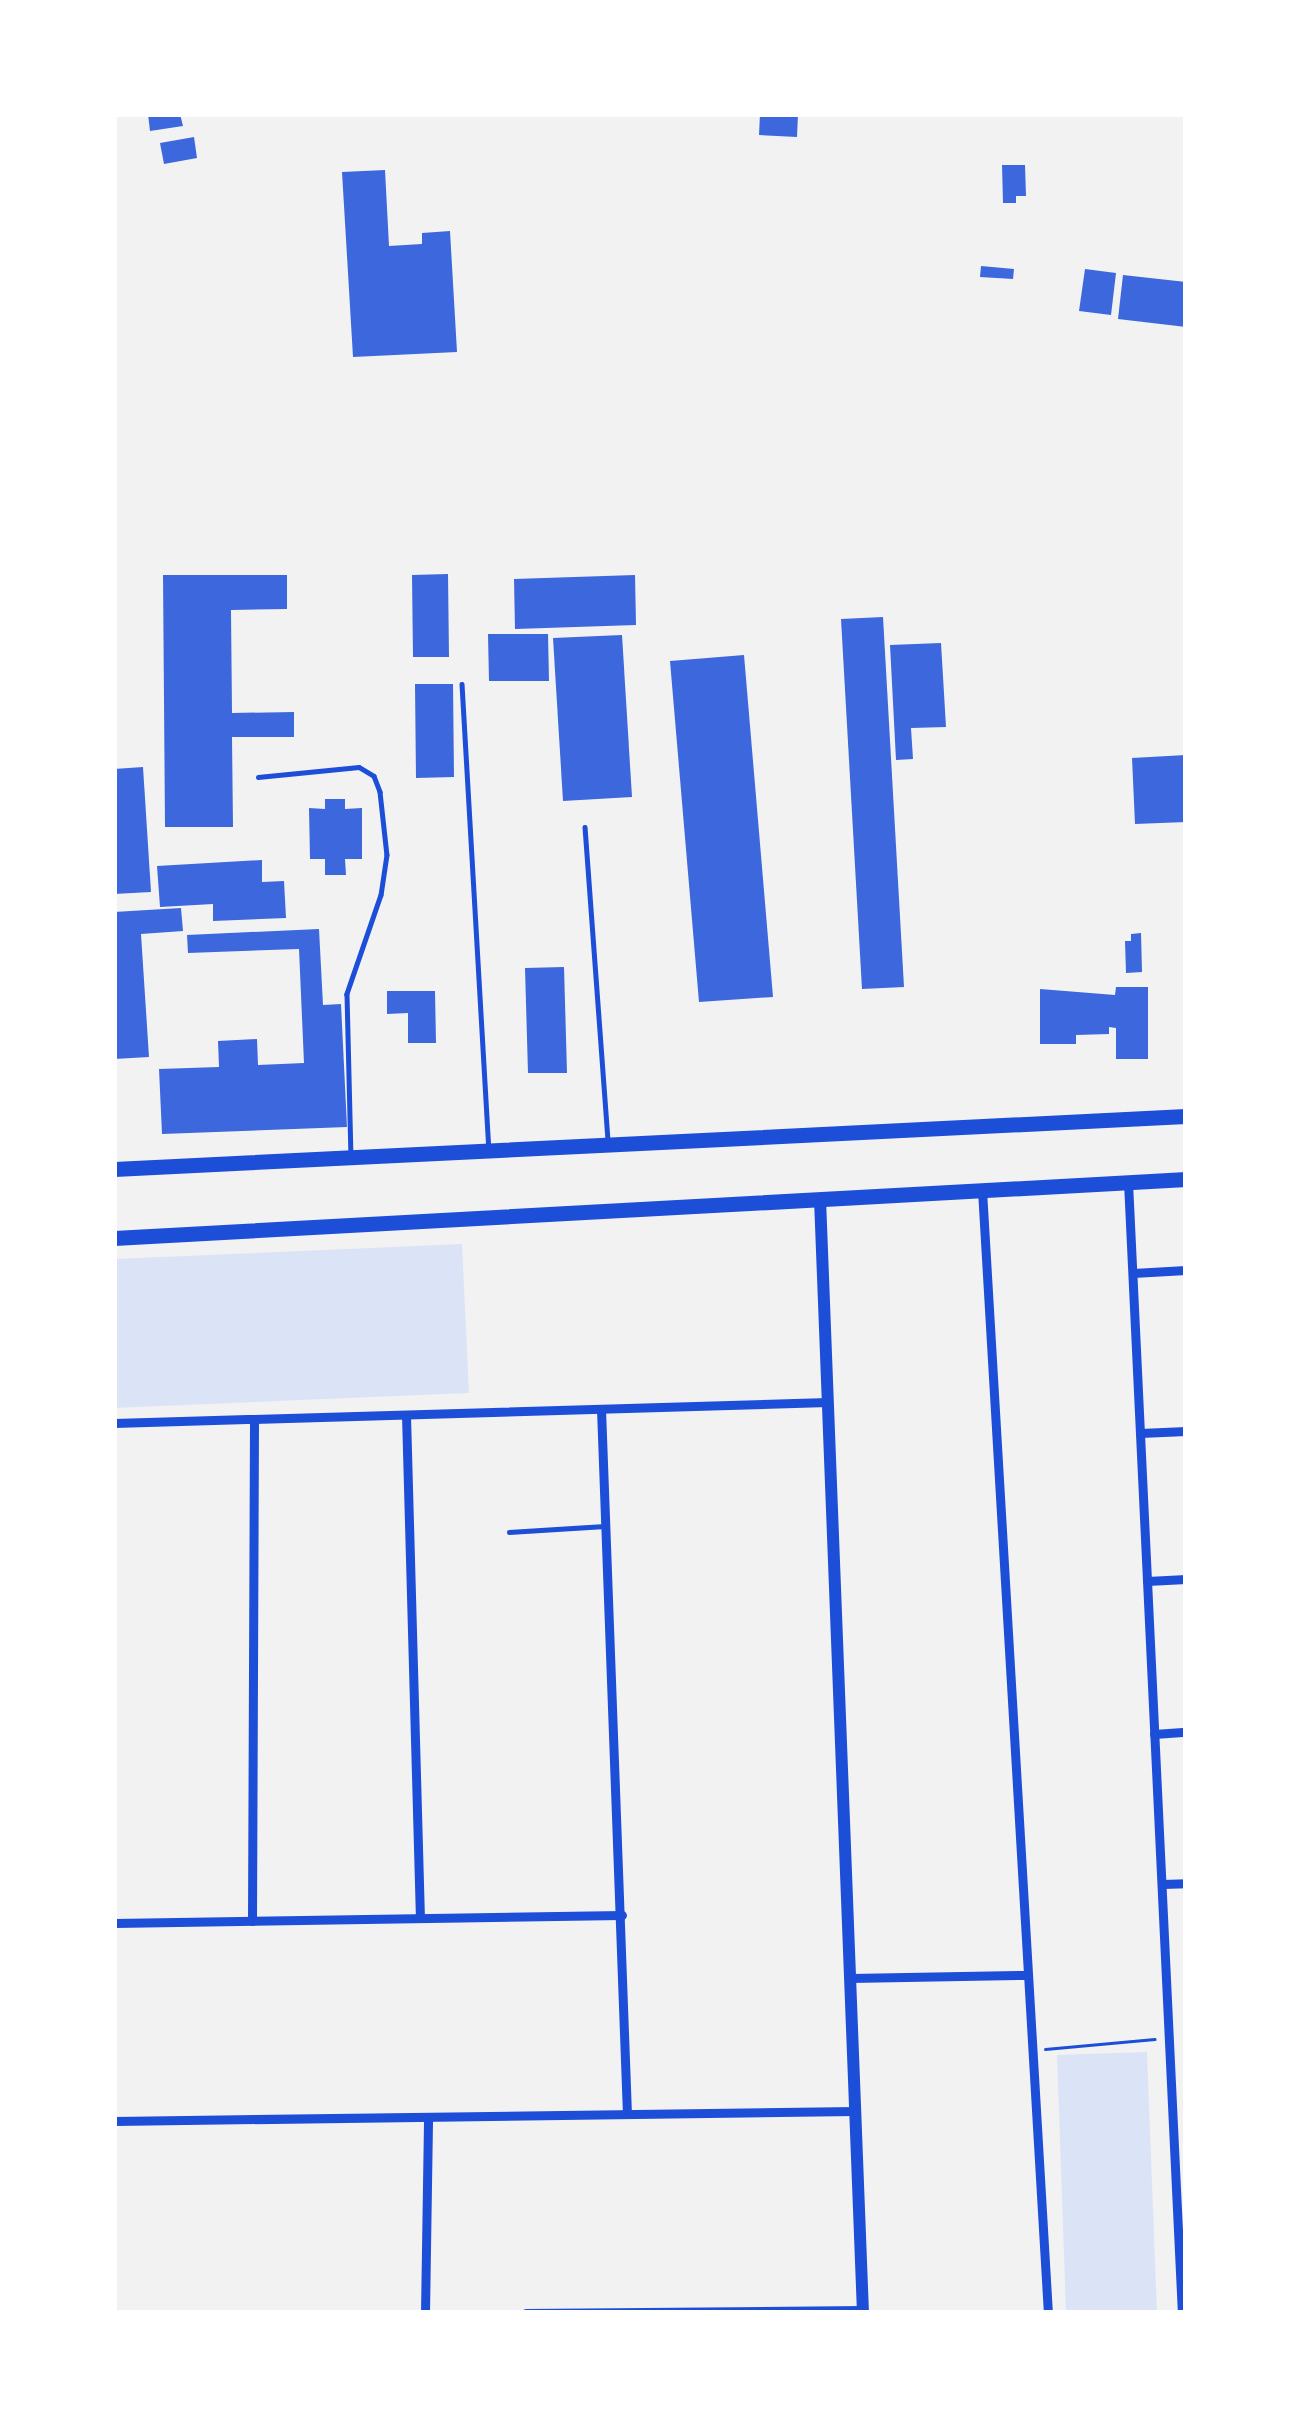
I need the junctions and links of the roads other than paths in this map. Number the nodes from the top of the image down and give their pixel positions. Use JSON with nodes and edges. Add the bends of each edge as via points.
{"nodes":[{"id":1,"x":461,"y":684,"type":"dead end"},
{"id":2,"x":258,"y":777,"type":"dead end"},
{"id":3,"x":585,"y":827,"type":"dead end"},
{"id":4,"x":1186,"y":1116,"type":"edge"},
{"id":5,"x":609,"y":1146,"type":"junction"},
{"id":6,"x":489,"y":1151,"type":"junction"},
{"id":7,"x":352,"y":1159,"type":"junction"},
{"id":8,"x":114,"y":1169,"type":"edge"},
{"id":9,"x":1186,"y":1179,"type":"edge"},
{"id":10,"x":1128,"y":1182,"type":"junction"},
{"id":11,"x":982,"y":1190,"type":"junction"},
{"id":12,"x":820,"y":1199,"type":"junction"},
{"id":13,"x":114,"y":1238,"type":"edge"},
{"id":14,"x":1186,"y":1270,"type":"edge"},
{"id":15,"x":1132,"y":1274,"type":"junction"},
{"id":16,"x":828,"y":1402,"type":"junction"},
{"id":17,"x":601,"y":1409,"type":"junction"},
{"id":18,"x":406,"y":1415,"type":"junction"},
{"id":19,"x":254,"y":1419,"type":"junction"},
{"id":20,"x":114,"y":1423,"type":"edge"},
{"id":21,"x":1186,"y":1431,"type":"edge"},
{"id":22,"x":1140,"y":1433,"type":"junction"},
{"id":23,"x":606,"y":1526,"type":"junction"},
{"id":24,"x":509,"y":1532,"type":"dead end"},
{"id":25,"x":1186,"y":1580,"type":"edge"},
{"id":26,"x":1147,"y":1581,"type":"junction"},
{"id":27,"x":1186,"y":1732,"type":"edge"},
{"id":28,"x":1154,"y":1734,"type":"junction"},
{"id":29,"x":1186,"y":1883,"type":"edge"},
{"id":30,"x":1162,"y":1885,"type":"junction"},
{"id":31,"x":622,"y":1916,"type":"junction"},
{"id":32,"x":420,"y":1918,"type":"junction"},
{"id":33,"x":252,"y":1921,"type":"junction"},
{"id":34,"x":114,"y":1923,"type":"edge"},
{"id":35,"x":1028,"y":1975,"type":"junction"},
{"id":36,"x":850,"y":1978,"type":"junction"},
{"id":37,"x":1169,"y":2038,"type":"junction"},
{"id":38,"x":1186,"y":2038,"type":"edge"},
{"id":39,"x":855,"y":2111,"type":"junction"},
{"id":40,"x":627,"y":2114,"type":"junction"},
{"id":41,"x":428,"y":2116,"type":"junction"},
{"id":42,"x":114,"y":2121,"type":"edge"},
{"id":43,"x":863,"y":2312,"type":"edge"},
{"id":44,"x":425,"y":2313,"type":"edge"},
{"id":45,"x":526,"y":2313,"type":"edge"},
{"id":46,"x":638,"y":2313,"type":"edge"},
{"id":47,"x":1048,"y":2313,"type":"edge"},
{"id":48,"x":1182,"y":2313,"type":"edge"}],
"edges":[{"from":1,"to":6,"type":"lane"},
{"from":2,"to":7,"type":"lane","via":[[359,767],[380,792],[387,855],[381,895],[347,994]]},
{"from":3,"to":5,"type":"lane"},
{"from":4,"to":5,"type":"main road"},
{"from":5,"to":6,"type":"main road"},
{"from":6,"to":7,"type":"main road"},
{"from":7,"to":8,"type":"main road"},
{"from":9,"to":10,"type":"main road"},
{"from":10,"to":11,"type":"main road"},
{"from":10,"to":15,"type":"street"},
{"from":11,"to":12,"type":"main road"},
{"from":11,"to":35,"type":"street"},
{"from":12,"to":13,"type":"main road"},
{"from":12,"to":16,"type":"street"},
{"from":14,"to":15,"type":"street"},
{"from":15,"to":22,"type":"street"},
{"from":16,"to":17,"type":"street"},
{"from":16,"to":36,"type":"street"},
{"from":17,"to":18,"type":"street"},
{"from":17,"to":23,"type":"street"},
{"from":18,"to":19,"type":"street"},
{"from":18,"to":32,"type":"street"},
{"from":19,"to":20,"type":"street"},
{"from":19,"to":33,"type":"street"},
{"from":21,"to":22,"type":"street"},
{"from":22,"to":26,"type":"street"},
{"from":23,"to":24,"type":"lane"},
{"from":23,"to":31,"type":"street"},
{"from":25,"to":26,"type":"street"},
{"from":26,"to":28,"type":"street"},
{"from":27,"to":28,"type":"street"},
{"from":28,"to":30,"type":"street"},
{"from":29,"to":30,"type":"street"},
{"from":30,"to":37,"type":"street"},
{"from":31,"to":32,"type":"street"},
{"from":31,"to":40,"type":"street"},
{"from":32,"to":33,"type":"street"},
{"from":33,"to":34,"type":"street"},
{"from":35,"to":36,"type":"street"},
{"from":35,"to":47,"type":"street"},
{"from":36,"to":39,"type":"street"},
{"from":37,"to":38,"type":"street"},
{"from":37,"to":48,"type":"street"},
{"from":39,"to":40,"type":"street"},
{"from":39,"to":43,"type":"street"},
{"from":40,"to":41,"type":"street"},
{"from":41,"to":42,"type":"street"},
{"from":41,"to":44,"type":"street"},
{"from":43,"to":46,"type":"street"},
{"from":45,"to":46,"type":"street"}]}
